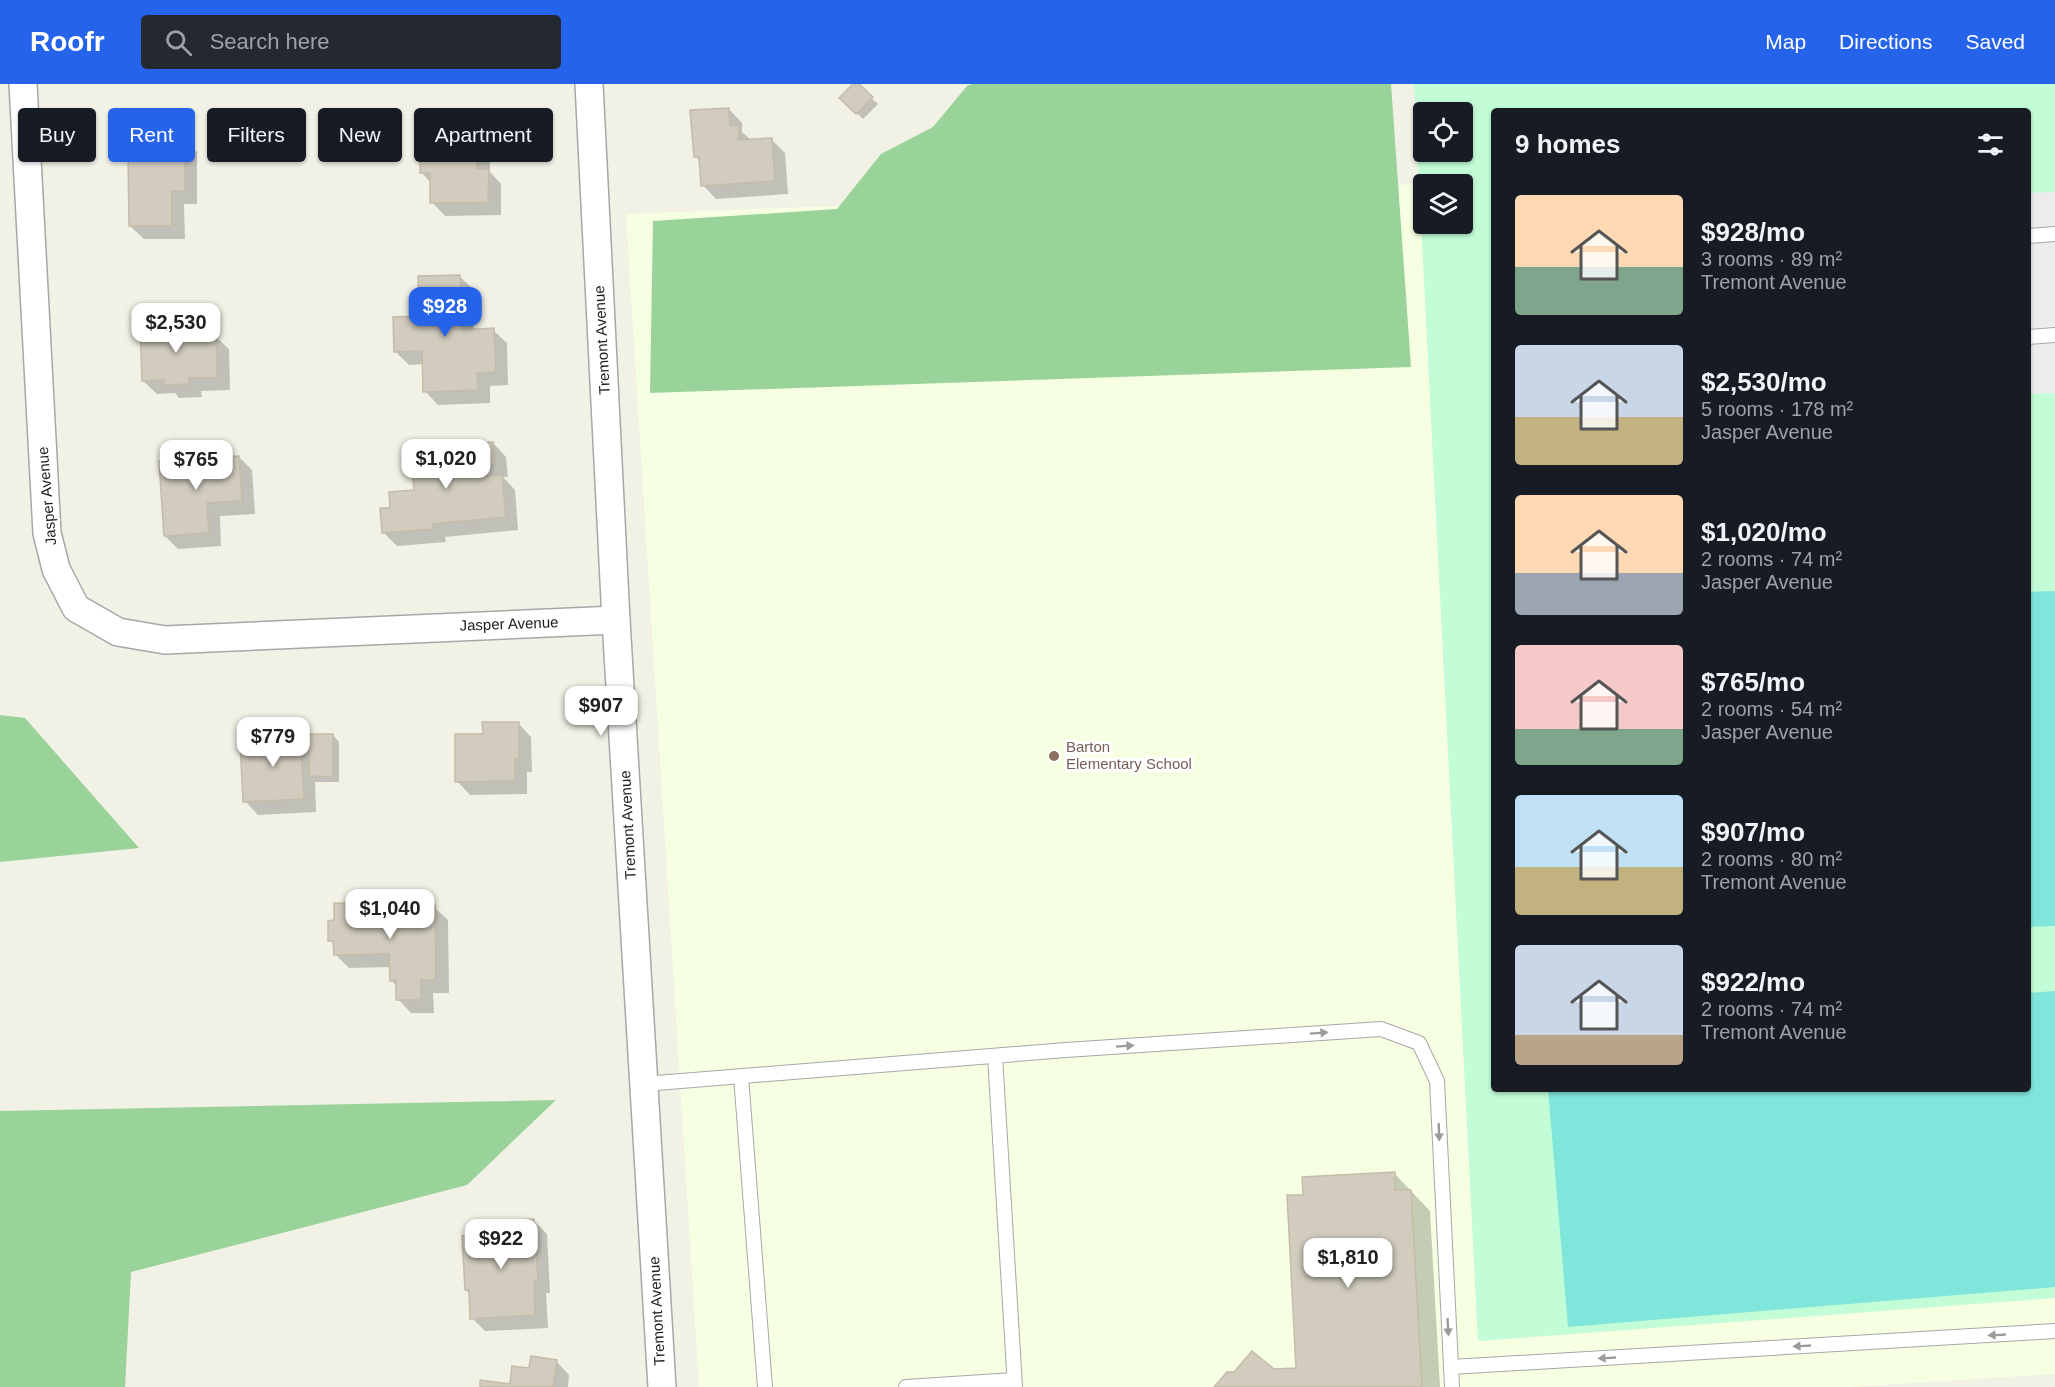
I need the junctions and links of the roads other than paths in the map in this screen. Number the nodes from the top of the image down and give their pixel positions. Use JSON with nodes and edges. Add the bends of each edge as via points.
{"nodes":[{"id":1,"x":23,"y":84,"type":"edge"},
{"id":2,"x":589,"y":84,"type":"edge"},
{"id":3,"x":2055,"y":234,"type":"edge"},
{"id":4,"x":2031,"y":236,"type":"edge"},
{"id":5,"x":2055,"y":336,"type":"edge"},
{"id":6,"x":2031,"y":337,"type":"edge"},
{"id":7,"x":616,"y":620,"type":"junction"},
{"id":8,"x":995,"y":1056,"type":"junction"},
{"id":9,"x":741,"y":1076,"type":"junction"},
{"id":10,"x":644,"y":1084,"type":"junction"},
{"id":11,"x":2055,"y":1331,"type":"edge"},
{"id":12,"x":1451,"y":1367,"type":"junction"},
{"id":13,"x":1015,"y":1384,"type":"edge"},
{"id":14,"x":662,"y":1387,"type":"edge"},
{"id":15,"x":765,"y":1387,"type":"edge"},
{"id":16,"x":906,"y":1387,"type":"edge"},
{"id":17,"x":1452,"y":1387,"type":"edge"}],
"edges":[{"from":1,"to":7,"type":"street","name":"Jasper Avenue","via":[[47,533],[56,570],[76,608],[118,632],[165,640]]},
{"from":2,"to":7,"type":"street","name":"Tremont Avenue"},
{"from":3,"to":4,"type":"lane"},
{"from":5,"to":6,"type":"lane"},
{"from":7,"to":10,"type":"street","name":"Tremont Avenue"},
{"from":8,"to":9,"type":"lane"},
{"from":8,"to":12,"type":"lane","one_way":true,"via":[[1382,1029],[1419,1043],[1437,1081]]},
{"from":8,"to":13,"type":"lane"},
{"from":9,"to":10,"type":"lane"},
{"from":9,"to":15,"type":"lane"},
{"from":10,"to":14,"type":"street","name":"Tremont Avenue"},
{"from":11,"to":12,"type":"lane","one_way":true},
{"from":12,"to":17,"type":"lane"},
{"from":13,"to":16,"type":"lane"}]}
